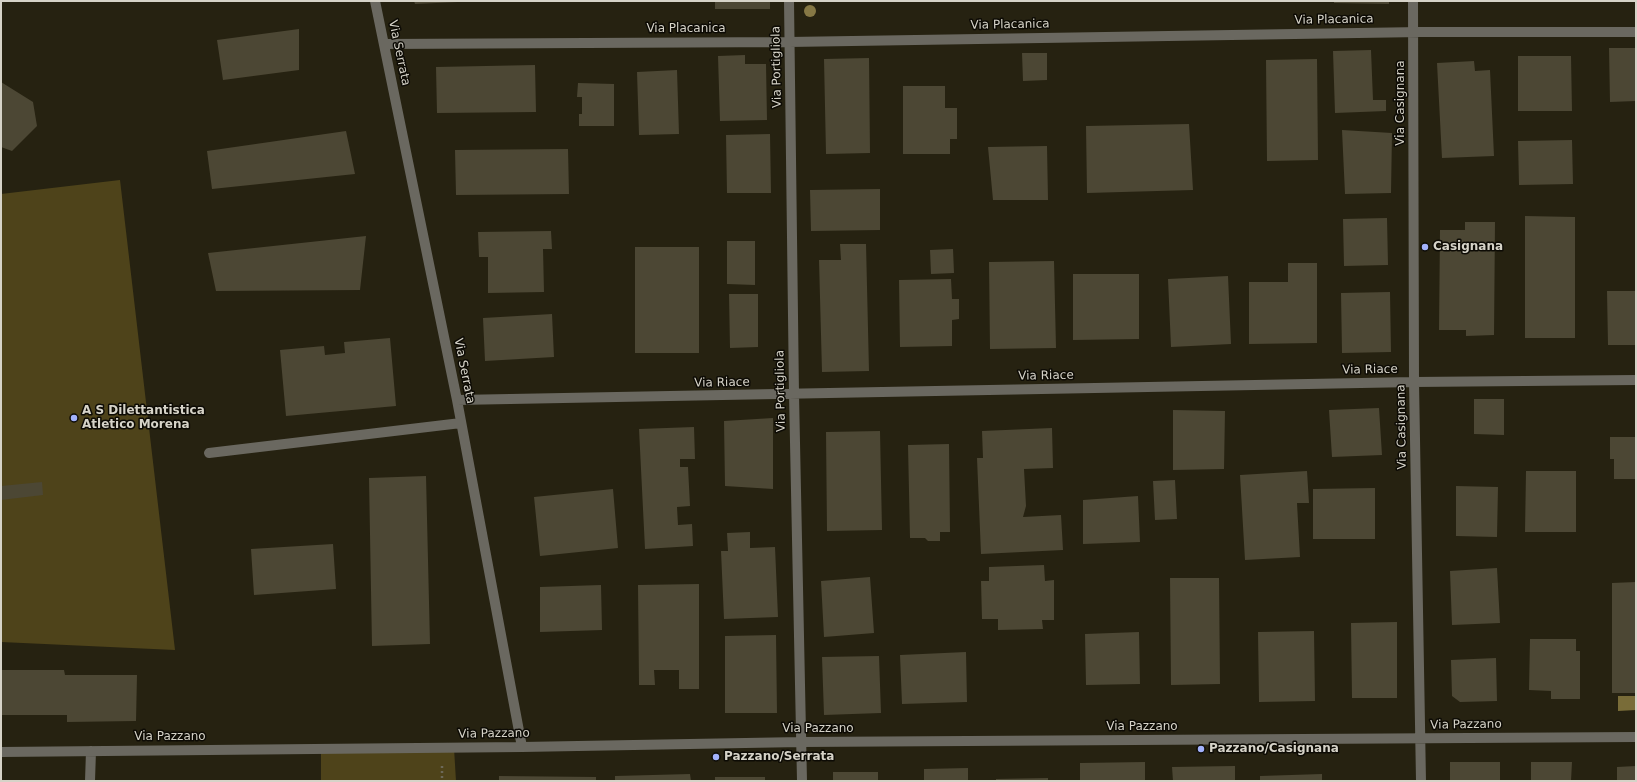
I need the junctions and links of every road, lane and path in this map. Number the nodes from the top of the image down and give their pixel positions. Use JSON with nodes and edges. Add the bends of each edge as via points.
{"nodes":[{"id":1,"x":375,"y":1,"type":"edge"},
{"id":2,"x":789,"y":1,"type":"edge"},
{"id":3,"x":1413,"y":1,"type":"edge"},
{"id":4,"x":1414,"y":32,"type":"junction"},
{"id":5,"x":1636,"y":32,"type":"edge"},
{"id":6,"x":789,"y":42,"type":"junction"},
{"id":7,"x":384,"y":44,"type":"junction"},
{"id":8,"x":1636,"y":380,"type":"edge"},
{"id":9,"x":1414,"y":382,"type":"junction"},
{"id":10,"x":794,"y":394,"type":"junction"},
{"id":11,"x":457,"y":400,"type":"junction"},
{"id":12,"x":461,"y":423,"type":"junction"},
{"id":13,"x":210,"y":454,"type":"dead end"},
{"id":14,"x":1636,"y":736,"type":"edge"},
{"id":15,"x":1420,"y":739,"type":"junction"},
{"id":16,"x":802,"y":742,"type":"junction"},
{"id":17,"x":522,"y":747,"type":"junction"},
{"id":18,"x":91,"y":751,"type":"junction"},
{"id":19,"x":1,"y":752,"type":"edge"},
{"id":20,"x":90,"y":781,"type":"edge"},
{"id":21,"x":802,"y":781,"type":"edge"},
{"id":22,"x":1421,"y":781,"type":"edge"}],
"edges":[{"from":1,"to":7,"type":"street","name":"Via Serrata"},
{"from":2,"to":6,"type":"street","name":"Via Portigliola"},
{"from":3,"to":4,"type":"street","name":"Via Casignana"},
{"from":4,"to":5,"type":"street","name":"Via Placanica"},
{"from":4,"to":6,"type":"street","name":"Via Placanica"},
{"from":4,"to":9,"type":"street","name":"Via Casignana"},
{"from":6,"to":7,"type":"street","name":"Via Placanica"},
{"from":6,"to":10,"type":"street","name":"Via Portigliola"},
{"from":7,"to":11,"type":"street","name":"Via Serrata"},
{"from":8,"to":9,"type":"street","name":"Via Riace"},
{"from":9,"to":10,"type":"street","name":"Via Riace"},
{"from":9,"to":15,"type":"street","name":"Via Casignana"},
{"from":10,"to":11,"type":"street","name":"Via Riace"},
{"from":10,"to":16,"type":"street","name":"Via Portigliola"},
{"from":11,"to":12,"type":"street","name":"Via Serrata"},
{"from":12,"to":13,"type":"street"},
{"from":12,"to":17,"type":"street","name":"Via Serrata"},
{"from":14,"to":15,"type":"street","name":"Via Pazzano"},
{"from":15,"to":16,"type":"street","name":"Via Pazzano"},
{"from":15,"to":22,"type":"street","name":"Via Casignana"},
{"from":16,"to":17,"type":"street","name":"Via Pazzano"},
{"from":16,"to":21,"type":"street","name":"Via Portigliola"},
{"from":17,"to":18,"type":"street","name":"Via Pazzano"},
{"from":18,"to":19,"type":"street","name":"Via Pazzano"},
{"from":18,"to":20,"type":"street"}]}
